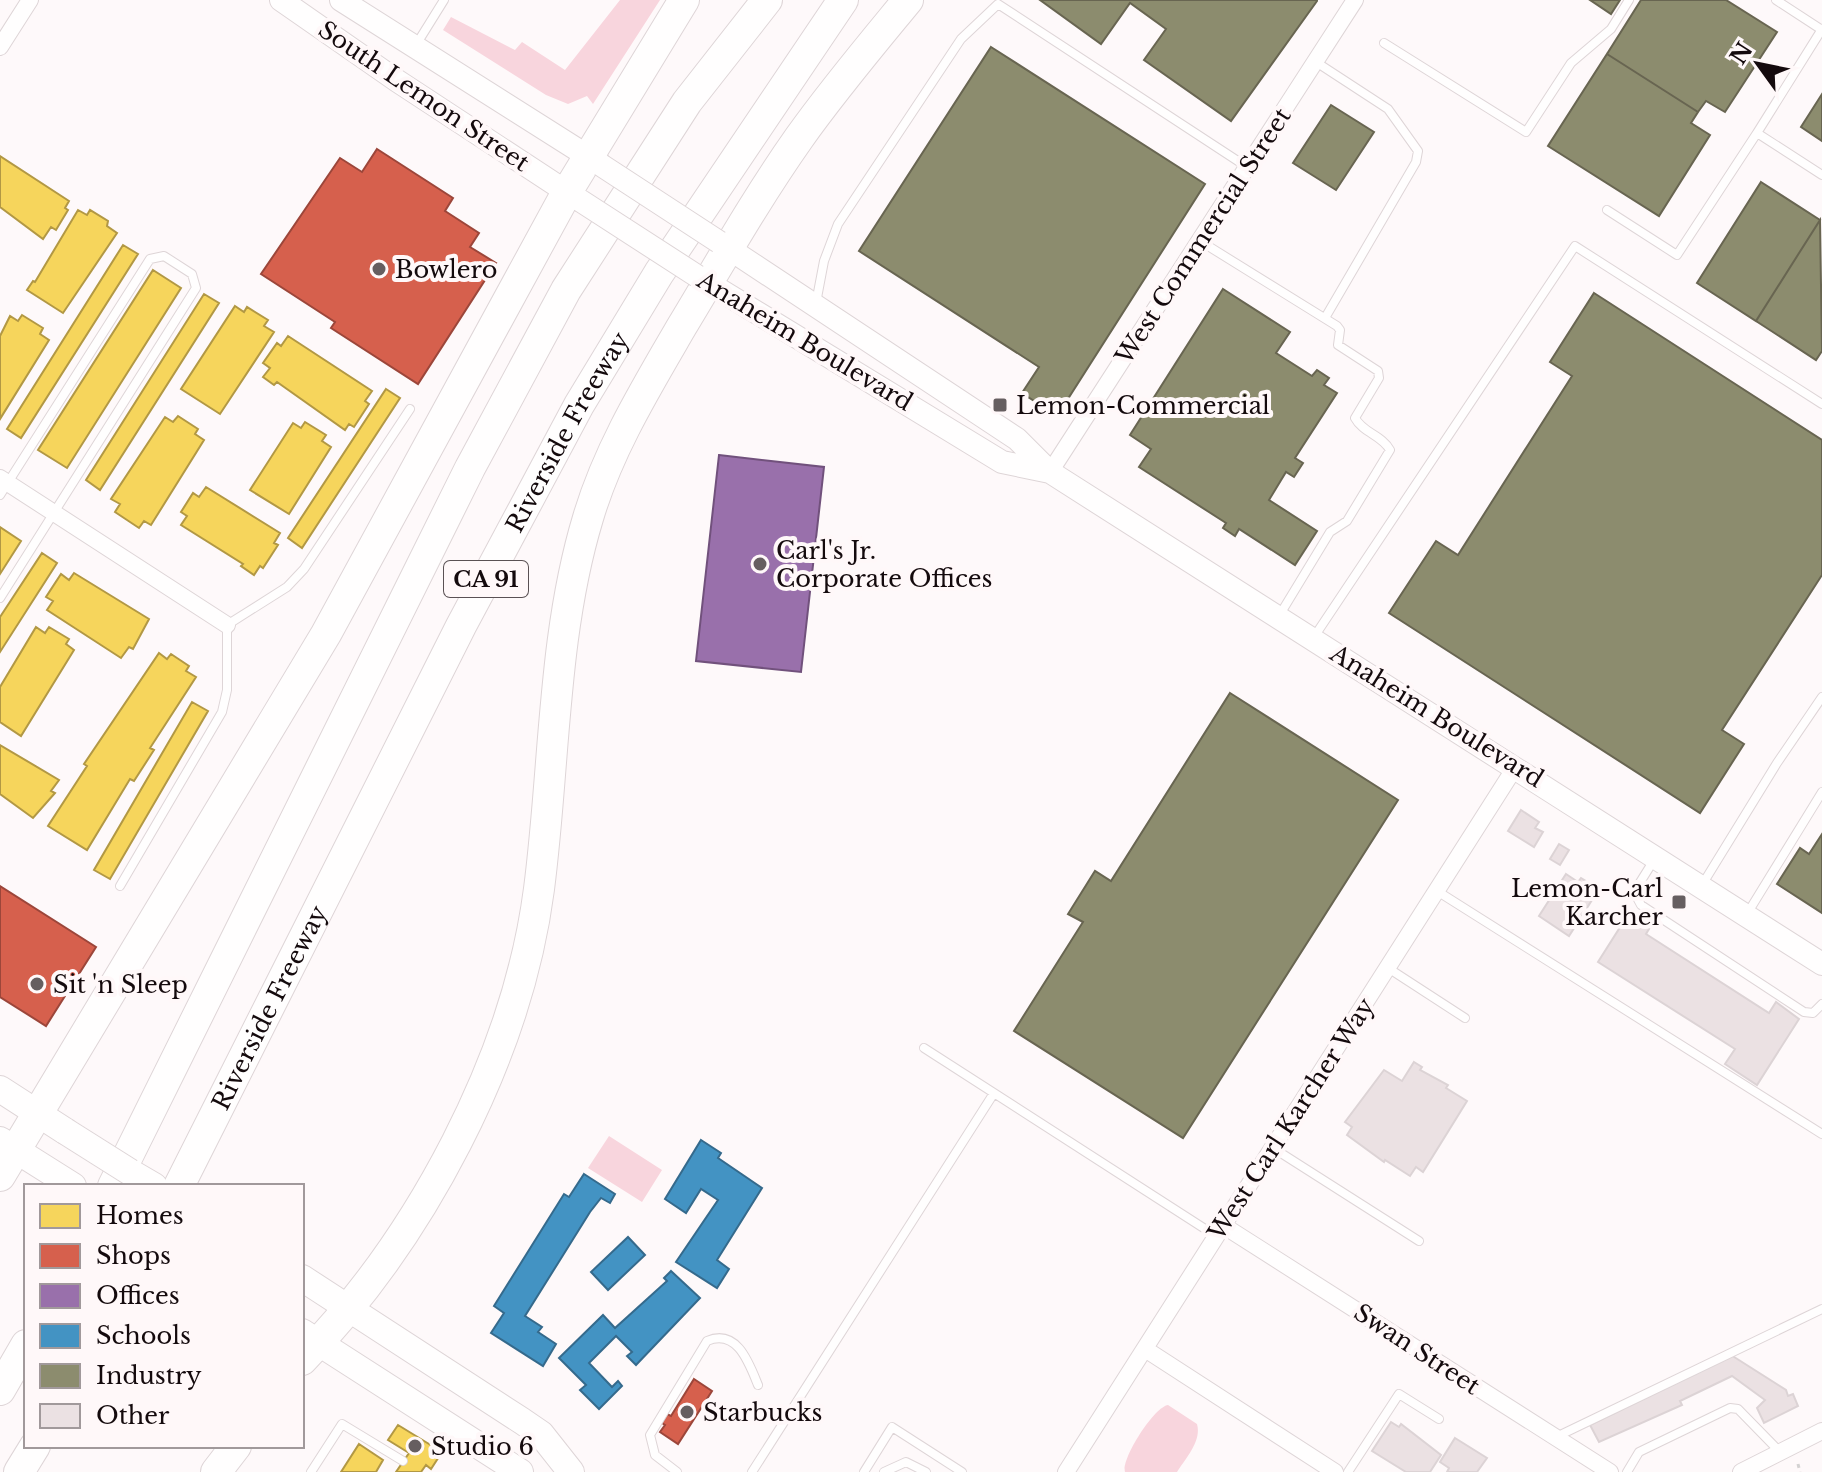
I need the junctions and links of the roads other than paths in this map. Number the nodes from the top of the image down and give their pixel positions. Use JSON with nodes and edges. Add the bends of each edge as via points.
{"nodes":[{"id":1,"x":30,"y":0,"type":"edge"},
{"id":2,"x":281,"y":0,"type":"edge"},
{"id":3,"x":341,"y":0,"type":"edge"},
{"id":4,"x":444,"y":0,"type":"edge"},
{"id":5,"x":684,"y":0,"type":"edge"},
{"id":6,"x":767,"y":0,"type":"edge"},
{"id":7,"x":843,"y":0,"type":"edge"},
{"id":8,"x":908,"y":0,"type":"edge"},
{"id":9,"x":1355,"y":0,"type":"edge"},
{"id":10,"x":1629,"y":0,"type":"edge"},
{"id":11,"x":1776,"y":0,"type":"edge"},
{"id":12,"x":1822,"y":29,"type":"edge"},
{"id":13,"x":1384,"y":43,"type":"dead end"},
{"id":14,"x":416,"y":45,"type":"junction"},
{"id":15,"x":0,"y":47,"type":"edge"},
{"id":16,"x":1316,"y":62,"type":"junction"},
{"id":17,"x":1757,"y":133,"type":"junction"},
{"id":18,"x":594,"y":161,"type":"junction"},
{"id":19,"x":1248,"y":168,"type":"junction"},
{"id":20,"x":1822,"y":175,"type":"edge"},
{"id":21,"x":574,"y":196,"type":"junction"},
{"id":22,"x":1607,"y":210,"type":"dead end"},
{"id":23,"x":1200,"y":241,"type":"junction"},
{"id":24,"x":724,"y":245,"type":"junction"},
{"id":25,"x":702,"y":280,"type":"junction"},
{"id":26,"x":816,"y":303,"type":"junction"},
{"id":27,"x":1325,"y":318,"type":"junction"},
{"id":28,"x":1822,"y":404,"type":"edge"},
{"id":29,"x":410,"y":409,"type":"dead end"},
{"id":30,"x":1050,"y":472,"type":"junction"},
{"id":31,"x":3,"y":485,"type":"edge"},
{"id":32,"x":54,"y":513,"type":"junction"},
{"id":33,"x":0,"y":598,"type":"edge"},
{"id":34,"x":1279,"y":616,"type":"junction"},
{"id":35,"x":227,"y":625,"type":"junction"},
{"id":36,"x":1313,"y":638,"type":"junction"},
{"id":37,"x":1822,"y":697,"type":"edge"},
{"id":38,"x":1516,"y":766,"type":"junction"},
{"id":39,"x":1822,"y":792,"type":"edge"},
{"id":40,"x":1656,"y":856,"type":"junction"},
{"id":41,"x":120,"y":886,"type":"dead end"},
{"id":42,"x":1702,"y":886,"type":"junction"},
{"id":43,"x":1437,"y":891,"type":"junction"},
{"id":44,"x":1746,"y":914,"type":"junction"},
{"id":45,"x":1822,"y":964,"type":"edge"},
{"id":46,"x":1388,"y":968,"type":"junction"},
{"id":47,"x":1822,"y":1004,"type":"edge"},
{"id":48,"x":1465,"y":1018,"type":"dead end"},
{"id":49,"x":924,"y":1048,"type":"dead end"},
{"id":50,"x":0,"y":1089,"type":"edge"},
{"id":51,"x":994,"y":1093,"type":"junction"},
{"id":52,"x":37,"y":1113,"type":"junction"},
{"id":53,"x":1822,"y":1134,"type":"edge"},
{"id":54,"x":7,"y":1144,"type":"edge"},
{"id":55,"x":1273,"y":1148,"type":"junction"},
{"id":56,"x":0,"y":1176,"type":"edge"},
{"id":57,"x":70,"y":1184,"type":"edge"},
{"id":58,"x":114,"y":1184,"type":"edge"},
{"id":59,"x":151,"y":1184,"type":"edge"},
{"id":60,"x":180,"y":1184,"type":"edge"},
{"id":61,"x":1220,"y":1231,"type":"junction"},
{"id":62,"x":1419,"y":1241,"type":"dead end"},
{"id":63,"x":304,"y":1279,"type":"edge"},
{"id":64,"x":350,"y":1308,"type":"junction"},
{"id":65,"x":1822,"y":1309,"type":"edge"},
{"id":66,"x":307,"y":1345,"type":"edge"},
{"id":67,"x":24,"y":1348,"type":"edge"},
{"id":68,"x":1145,"y":1349,"type":"junction"},
{"id":69,"x":758,"y":1385,"type":"dead end"},
{"id":70,"x":0,"y":1390,"type":"edge"},
{"id":71,"x":1439,"y":1419,"type":"dead end"},
{"id":72,"x":1822,"y":1431,"type":"edge"},
{"id":73,"x":1555,"y":1437,"type":"junction"},
{"id":74,"x":34,"y":1448,"type":"edge"},
{"id":75,"x":234,"y":1448,"type":"edge"},
{"id":76,"x":1779,"y":1451,"type":"junction"},
{"id":77,"x":403,"y":1461,"type":"dead end"},
{"id":78,"x":509,"y":1469,"type":"edge"},
{"id":79,"x":19,"y":1472,"type":"edge"},
{"id":80,"x":216,"y":1472,"type":"edge"},
{"id":81,"x":311,"y":1472,"type":"edge"},
{"id":82,"x":571,"y":1472,"type":"edge"},
{"id":83,"x":677,"y":1472,"type":"edge"},
{"id":84,"x":752,"y":1472,"type":"edge"},
{"id":85,"x":864,"y":1472,"type":"edge"},
{"id":86,"x":884,"y":1472,"type":"edge"},
{"id":87,"x":926,"y":1472,"type":"edge"},
{"id":88,"x":962,"y":1472,"type":"edge"},
{"id":89,"x":1066,"y":1472,"type":"edge"},
{"id":90,"x":1335,"y":1472,"type":"edge"},
{"id":91,"x":1348,"y":1472,"type":"edge"},
{"id":92,"x":1610,"y":1472,"type":"edge"},
{"id":93,"x":1627,"y":1472,"type":"edge"},
{"id":94,"x":1741,"y":1472,"type":"edge"}],
"edges":[{"from":1,"to":15,"type":"street"},
{"from":2,"to":21,"type":"street","name":"South Lemon Street"},
{"from":3,"to":14,"type":"street","name":"South Lemon Street"},
{"from":4,"to":14,"type":"lane"},
{"from":5,"to":18,"type":"highway"},
{"from":6,"to":58,"type":"highway","number":"CA 91","via":[[687,102],[566,290],[470,468]]},
{"from":7,"to":60,"type":"highway","name":"Riverside Freeway","number":"CA 91","via":[[667,260],[579,405],[453,640]]},
{"from":8,"to":24,"type":"highway","via":[[800,137]]},
{"from":9,"to":16,"type":"street","name":"West Commercial Street"},
{"from":10,"to":13,"type":"lane","via":[[1611,29],[1571,63],[1526,132]]},
{"from":11,"to":12,"type":"lane"},
{"from":12,"to":17,"type":"lane"},
{"from":14,"to":18,"type":"street","name":"South Lemon Street"},
{"from":16,"to":19,"type":"street","name":"West Commercial Street"},
{"from":16,"to":27,"type":"lane","via":[[1388,109],[1418,151]]},
{"from":17,"to":20,"type":"lane"},
{"from":17,"to":22,"type":"lane","via":[[1677,255]]},
{"from":18,"to":21,"type":"highway"},
{"from":18,"to":24,"type":"street","name":"Anaheim Boulevard","bridge":true},
{"from":19,"to":23,"type":"street","name":"West Commercial Street"},
{"from":19,"to":26,"type":"lane","via":[[998,4],[961,39],[838,224]]},
{"from":21,"to":25,"type":"street","name":"Anaheim Boulevard","bridge":true},
{"from":21,"to":52,"type":"highway","via":[[326,634]]},
{"from":23,"to":27,"type":"lane"},
{"from":23,"to":30,"type":"street","name":"West Commercial Street"},
{"from":24,"to":25,"type":"highway"},
{"from":24,"to":26,"type":"street","name":"Anaheim Boulevard"},
{"from":25,"to":30,"type":"street","name":"Anaheim Boulevard","via":[[1002,462]]},
{"from":25,"to":64,"type":"highway","via":[[618,441],[582,540],[567,606],[539,892],[504,1033],[438,1174],[370,1285]]},
{"from":26,"to":30,"type":"street","name":"Anaheim Boulevard","via":[[1017,439]]},
{"from":27,"to":34,"type":"lane","via":[[1340,330],[1338,345],[1378,371],[1355,418],[1390,450],[1347,521],[1330,532]]},
{"from":28,"to":36,"type":"lane","via":[[1575,246]]},
{"from":29,"to":35,"type":"lane","via":[[304,569],[287,587]]},
{"from":30,"to":34,"type":"street","name":"Anaheim Boulevard"},
{"from":31,"to":32,"type":"street"},
{"from":31,"to":32,"type":"lane","via":[[150,259],[164,256],[192,274],[196,288]]},
{"from":32,"to":33,"type":"lane"},
{"from":32,"to":35,"type":"street"},
{"from":34,"to":36,"type":"street","name":"Anaheim Boulevard"},
{"from":35,"to":41,"type":"lane","via":[[222,712]]},
{"from":36,"to":38,"type":"street","name":"Anaheim Boulevard"},
{"from":37,"to":42,"type":"lane"},
{"from":38,"to":40,"type":"street","name":"Anaheim Boulevard"},
{"from":38,"to":43,"type":"street","name":"West Carl Karcher Way"},
{"from":39,"to":44,"type":"lane"},
{"from":40,"to":42,"type":"street","name":"Anaheim Boulevard"},
{"from":40,"to":47,"type":"lane","via":[[1634,892],[1641,905],[1804,1012],[1813,1013]]},
{"from":42,"to":44,"type":"street","name":"Anaheim Boulevard"},
{"from":43,"to":46,"type":"street","name":"West Carl Karcher Way"},
{"from":43,"to":53,"type":"lane"},
{"from":44,"to":45,"type":"street","name":"Anaheim Boulevard"},
{"from":46,"to":48,"type":"lane"},
{"from":46,"to":55,"type":"street","name":"West Carl Karcher Way"},
{"from":49,"to":51,"type":"lane"},
{"from":50,"to":52,"type":"main road"},
{"from":51,"to":61,"type":"lane"},
{"from":51,"to":84,"type":"lane"},
{"from":52,"to":54,"type":"highway"},
{"from":52,"to":59,"type":"main road","bridge":true},
{"from":54,"to":56,"type":"highway"},
{"from":54,"to":57,"type":"main road"},
{"from":55,"to":61,"type":"street","name":"West Carl Karcher Way"},
{"from":55,"to":62,"type":"lane"},
{"from":61,"to":68,"type":"street","name":"West Carl Karcher Way"},
{"from":61,"to":73,"type":"street","name":"Swan Street"},
{"from":63,"to":64,"type":"main road"},
{"from":64,"to":66,"type":"highway"},
{"from":64,"to":82,"type":"main road","via":[[541,1434]]},
{"from":65,"to":73,"type":"lane"},
{"from":66,"to":78,"type":"main road"},
{"from":67,"to":70,"type":"highway"},
{"from":68,"to":89,"type":"street","name":"West Carl Karcher Way"},
{"from":68,"to":90,"type":"street"},
{"from":69,"to":83,"type":"lane","via":[[734,1342],[707,1341],[650,1435],[655,1455]]},
{"from":71,"to":91,"type":"lane","via":[[1399,1394]]},
{"from":72,"to":76,"type":"street"},
{"from":73,"to":92,"type":"street","name":"Swan Street"},
{"from":74,"to":79,"type":"highway"},
{"from":75,"to":80,"type":"highway"},
{"from":76,"to":93,"type":"lane","via":[[1738,1409],[1730,1408],[1639,1452]]},
{"from":76,"to":94,"type":"street"},
{"from":77,"to":81,"type":"lane","via":[[342,1424]]},
{"from":85,"to":88,"type":"lane","via":[[892,1427]]},
{"from":86,"to":87,"type":"lane","via":[[906,1462]]}]}
